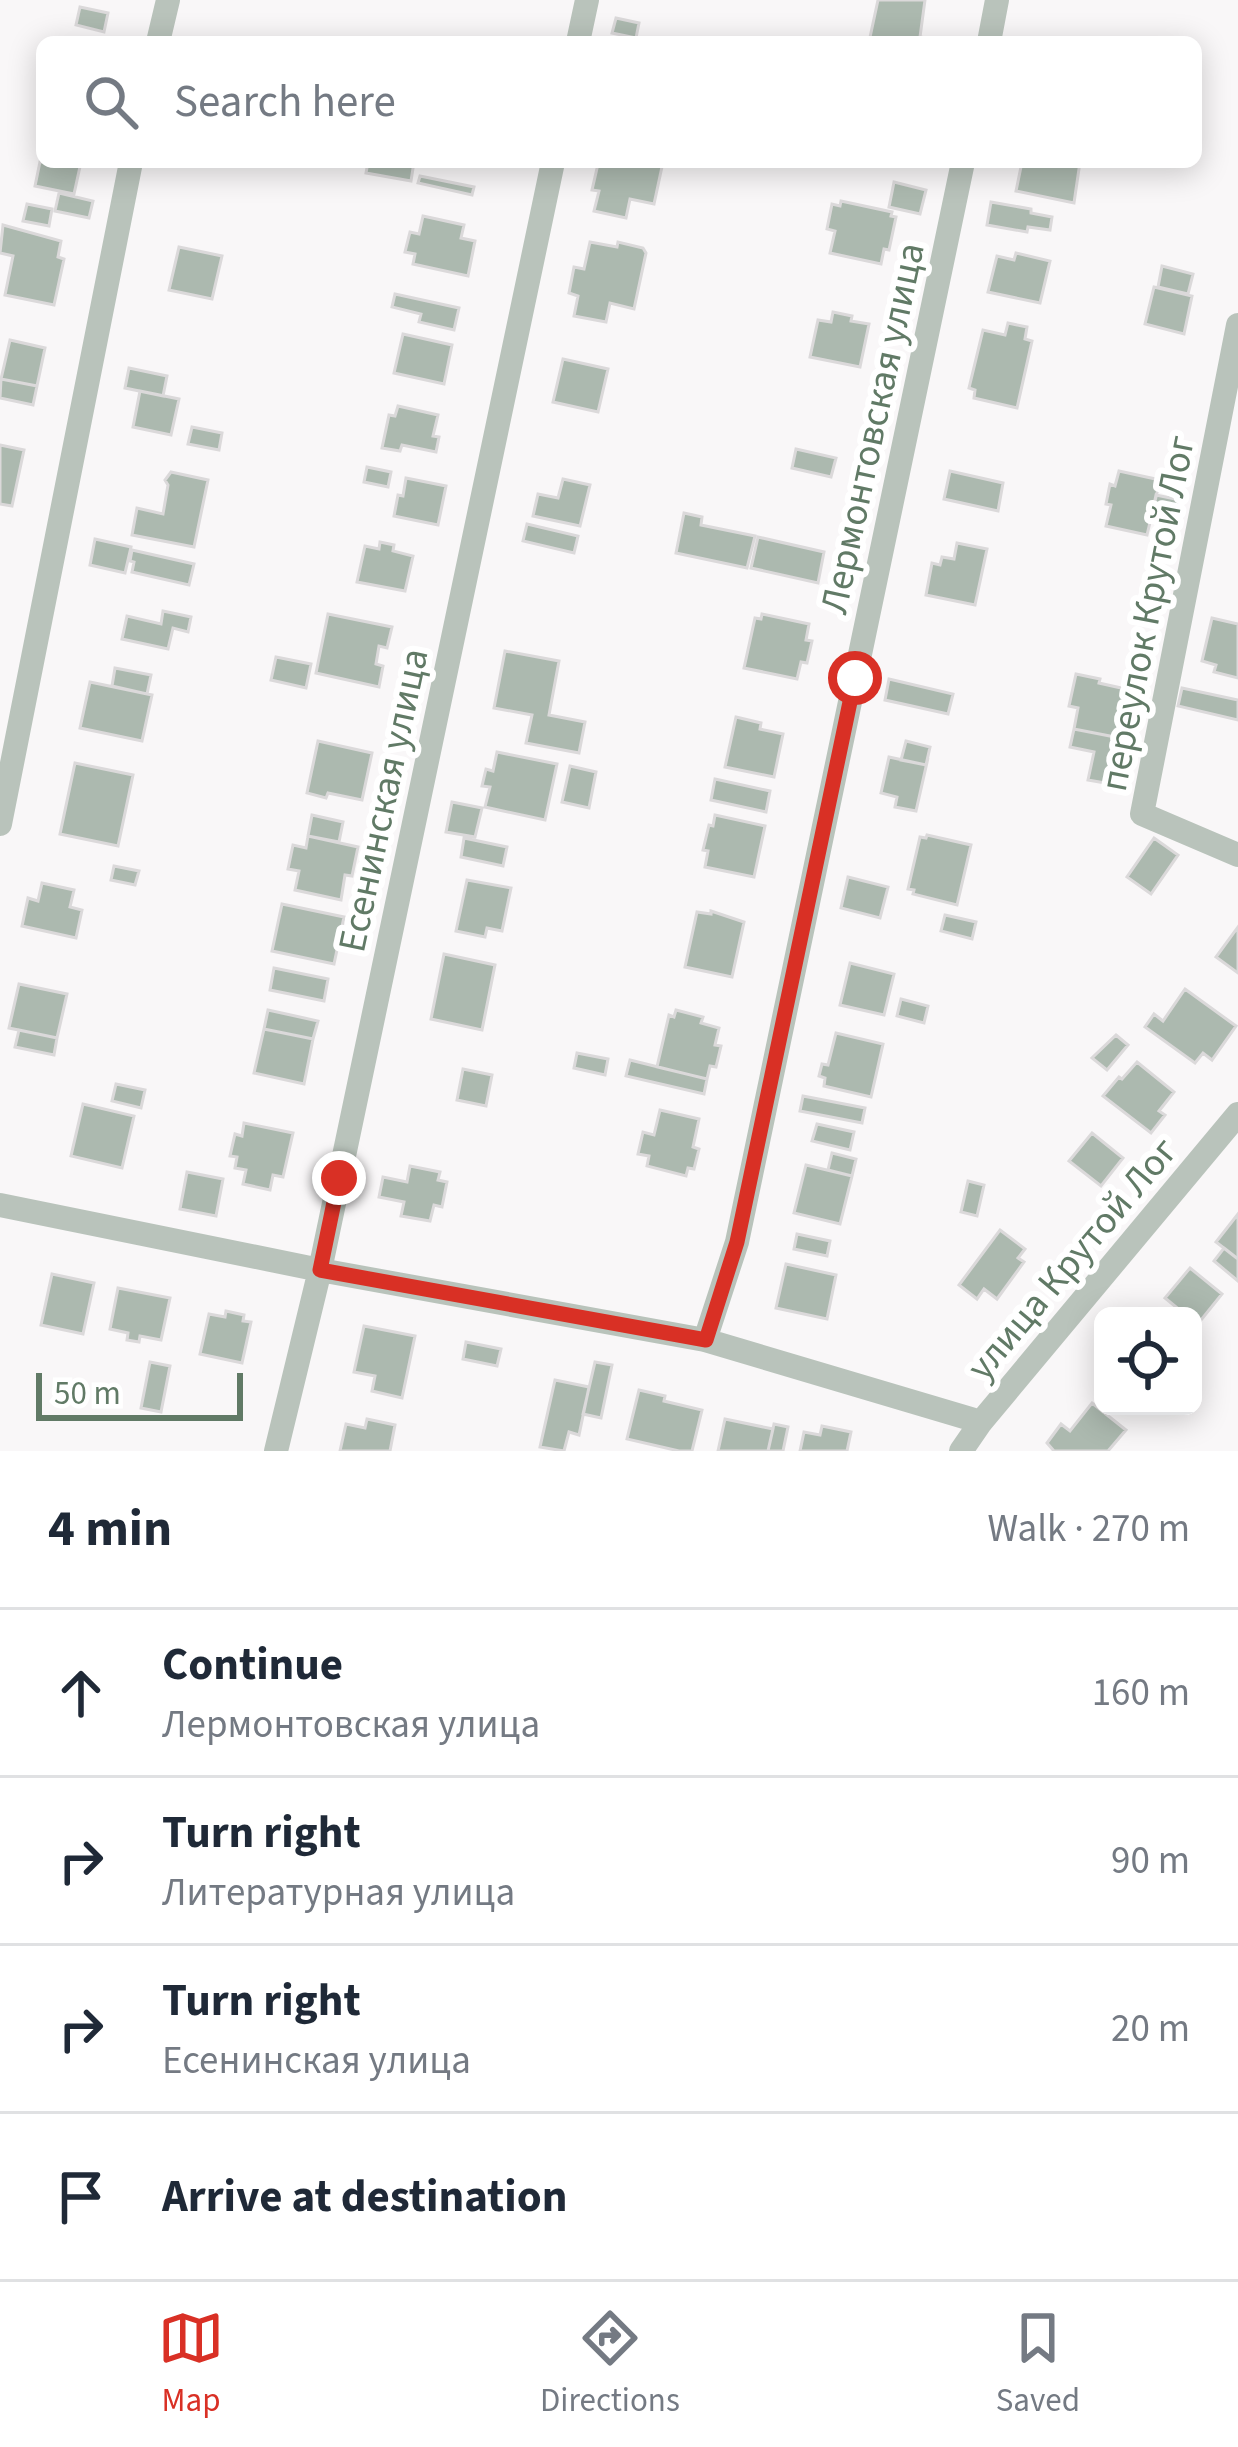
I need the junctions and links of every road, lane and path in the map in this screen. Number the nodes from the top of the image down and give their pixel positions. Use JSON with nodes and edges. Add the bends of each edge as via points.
{"nodes":[{"id":1,"x":168,"y":0,"type":"edge"},
{"id":2,"x":587,"y":0,"type":"edge"},
{"id":3,"x":998,"y":0,"type":"edge"},
{"id":4,"x":159,"y":36,"type":"edge"},
{"id":5,"x":579,"y":36,"type":"edge"},
{"id":6,"x":989,"y":36,"type":"edge"},
{"id":7,"x":130,"y":168,"type":"edge"},
{"id":8,"x":552,"y":168,"type":"edge"},
{"id":9,"x":963,"y":168,"type":"edge"},
{"id":10,"x":1238,"y":325,"type":"edge"},
{"id":11,"x":0,"y":824,"type":"edge"},
{"id":12,"x":1238,"y":855,"type":"edge"},
{"id":13,"x":1238,"y":1114,"type":"edge"},
{"id":14,"x":0,"y":1205,"type":"edge"},
{"id":15,"x":320,"y":1270,"type":"junction"},
{"id":16,"x":706,"y":1340,"type":"junction"},
{"id":17,"x":981,"y":1422,"type":"junction"},
{"id":18,"x":276,"y":1451,"type":"edge"},
{"id":19,"x":961,"y":1451,"type":"edge"}],
"edges":[{"from":1,"to":4,"type":"street"},
{"from":2,"to":5,"type":"street"},
{"from":3,"to":6,"type":"street"},
{"from":7,"to":11,"type":"street"},
{"from":8,"to":15,"type":"street","name":"Есенинская улица"},
{"from":9,"to":16,"type":"street","name":"Лермонтовская улица","via":[[737,1242]]},
{"from":10,"to":12,"type":"street","name":"переулок Крутой Лог","via":[[1142,814]]},
{"from":13,"to":17,"type":"street","name":"улица Крутой Лог"},
{"from":14,"to":15,"type":"street"},
{"from":15,"to":16,"type":"street"},
{"from":15,"to":18,"type":"street","name":"Есенинская улица"},
{"from":16,"to":17,"type":"street"},
{"from":17,"to":19,"type":"street","name":"улица Крутой Лог"}]}
